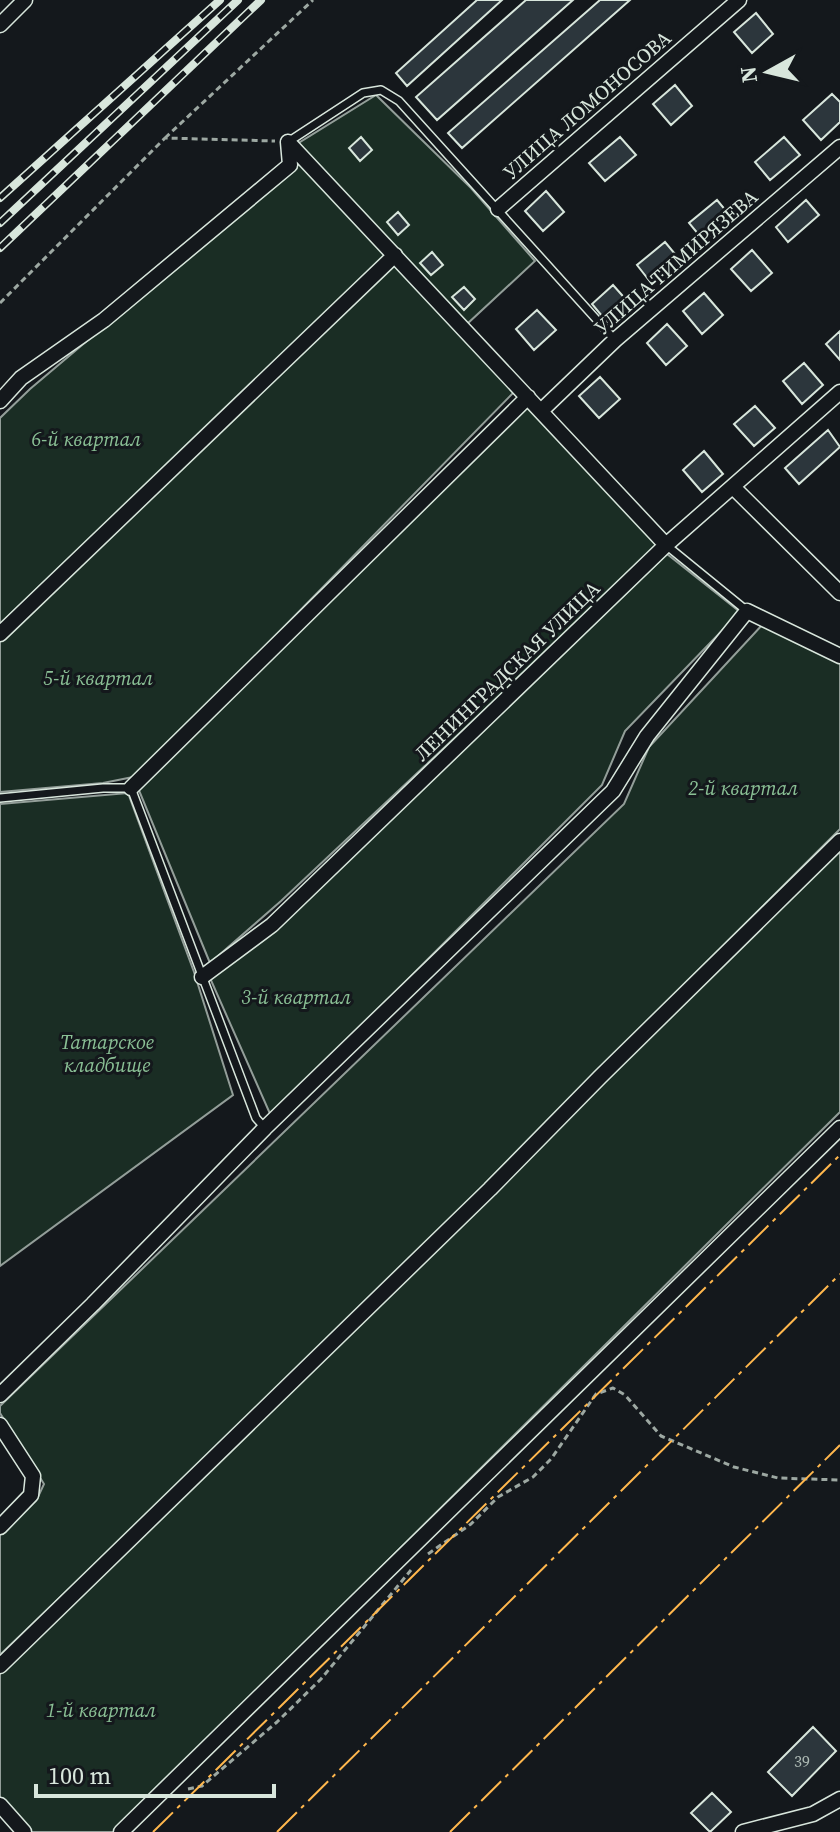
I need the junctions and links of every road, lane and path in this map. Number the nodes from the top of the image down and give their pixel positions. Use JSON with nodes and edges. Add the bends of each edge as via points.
{"nodes":[{"id":1,"x":25,"y":0,"type":"edge"},
{"id":2,"x":313,"y":0,"type":"edge"},
{"id":3,"x":739,"y":0,"type":"edge"},
{"id":4,"x":0,"y":25,"type":"edge"},
{"id":5,"x":165,"y":138,"type":"junction"},
{"id":6,"x":288,"y":142,"type":"junction"},
{"id":7,"x":840,"y":147,"type":"edge"},
{"id":8,"x":498,"y":209,"type":"junction"},
{"id":9,"x":395,"y":255,"type":"junction"},
{"id":10,"x":0,"y":303,"type":"edge"},
{"id":11,"x":615,"y":340,"type":"junction"},
{"id":12,"x":840,"y":392,"type":"edge"},
{"id":13,"x":528,"y":397,"type":"junction"},
{"id":14,"x":0,"y":401,"type":"edge"},
{"id":15,"x":542,"y":410,"type":"junction"},
{"id":16,"x":733,"y":487,"type":"junction"},
{"id":17,"x":666,"y":545,"type":"junction"},
{"id":18,"x":840,"y":593,"type":"edge"},
{"id":19,"x":747,"y":611,"type":"junction"},
{"id":20,"x":0,"y":634,"type":"edge"},
{"id":21,"x":840,"y":656,"type":"edge"},
{"id":22,"x":131,"y":788,"type":"junction"},
{"id":23,"x":0,"y":798,"type":"edge"},
{"id":24,"x":840,"y":841,"type":"edge"},
{"id":25,"x":202,"y":977,"type":"junction"},
{"id":26,"x":265,"y":1128,"type":"junction"},
{"id":27,"x":840,"y":1128,"type":"edge"},
{"id":28,"x":0,"y":1395,"type":"edge"},
{"id":29,"x":0,"y":1425,"type":"edge"},
{"id":30,"x":840,"y":1480,"type":"edge"},
{"id":31,"x":0,"y":1527,"type":"edge"},
{"id":32,"x":426,"y":1556,"type":"dead end"},
{"id":33,"x":414,"y":1565,"type":"dead end"},
{"id":34,"x":0,"y":1666,"type":"edge"},
{"id":35,"x":169,"y":1785,"type":"junction"},
{"id":36,"x":840,"y":1799,"type":"edge"},
{"id":37,"x":0,"y":1805,"type":"edge"},
{"id":38,"x":24,"y":1832,"type":"edge"},
{"id":39,"x":121,"y":1832,"type":"edge"},
{"id":40,"x":743,"y":1832,"type":"edge"}],
"edges":[{"from":1,"to":4,"type":"street"},
{"from":2,"to":5,"type":"path"},
{"from":3,"to":8,"type":"street","name":"УЛИЦА ЛОМОНОСОВА"},
{"from":5,"to":6,"type":"path"},
{"from":5,"to":10,"type":"path"},
{"from":6,"to":8,"type":"lane","via":[[363,93],[381,90],[399,101]]},
{"from":6,"to":9,"type":"street"},
{"from":6,"to":14,"type":"street","via":[[290,165],[104,320],[21,378]]},
{"from":7,"to":11,"type":"street","name":"УЛИЦА ТИМИРЯЗЕВА"},
{"from":8,"to":11,"type":"lane"},
{"from":9,"to":13,"type":"street"},
{"from":9,"to":20,"type":"street"},
{"from":11,"to":15,"type":"street","name":"УЛИЦА ТИМИРЯЗЕВА"},
{"from":12,"to":16,"type":"street","name":"ЛЕНИНГРАДСКАЯ УЛИЦА"},
{"from":13,"to":15,"type":"street"},
{"from":13,"to":22,"type":"street"},
{"from":15,"to":17,"type":"street"},
{"from":16,"to":17,"type":"street","name":"ЛЕНИНГРАДСКАЯ УЛИЦА"},
{"from":16,"to":18,"type":"street"},
{"from":17,"to":19,"type":"lane"},
{"from":17,"to":25,"type":"street","name":"ЛЕНИНГРАДСКАЯ УЛИЦА","via":[[272,925]]},
{"from":19,"to":21,"type":"street"},
{"from":19,"to":26,"type":"street","via":[[647,736],[613,791]]},
{"from":22,"to":23,"type":"lane"},
{"from":22,"to":25,"type":"lane"},
{"from":24,"to":34,"type":"street"},
{"from":25,"to":26,"type":"lane","via":[[256,1118]]},
{"from":26,"to":28,"type":"street"},
{"from":27,"to":35,"type":"street"},
{"from":29,"to":31,"type":"street","via":[[33,1476],[31,1495]]},
{"from":30,"to":32,"type":"path","via":[[778,1478],[734,1467],[661,1436],[613,1388],[596,1394],[533,1477],[498,1497]]},
{"from":33,"to":35,"type":"path","via":[[321,1679],[277,1722],[202,1786]]},
{"from":35,"to":39,"type":"street"},
{"from":36,"to":40,"type":"street","via":[[813,1814]]},
{"from":37,"to":38,"type":"street"}]}
